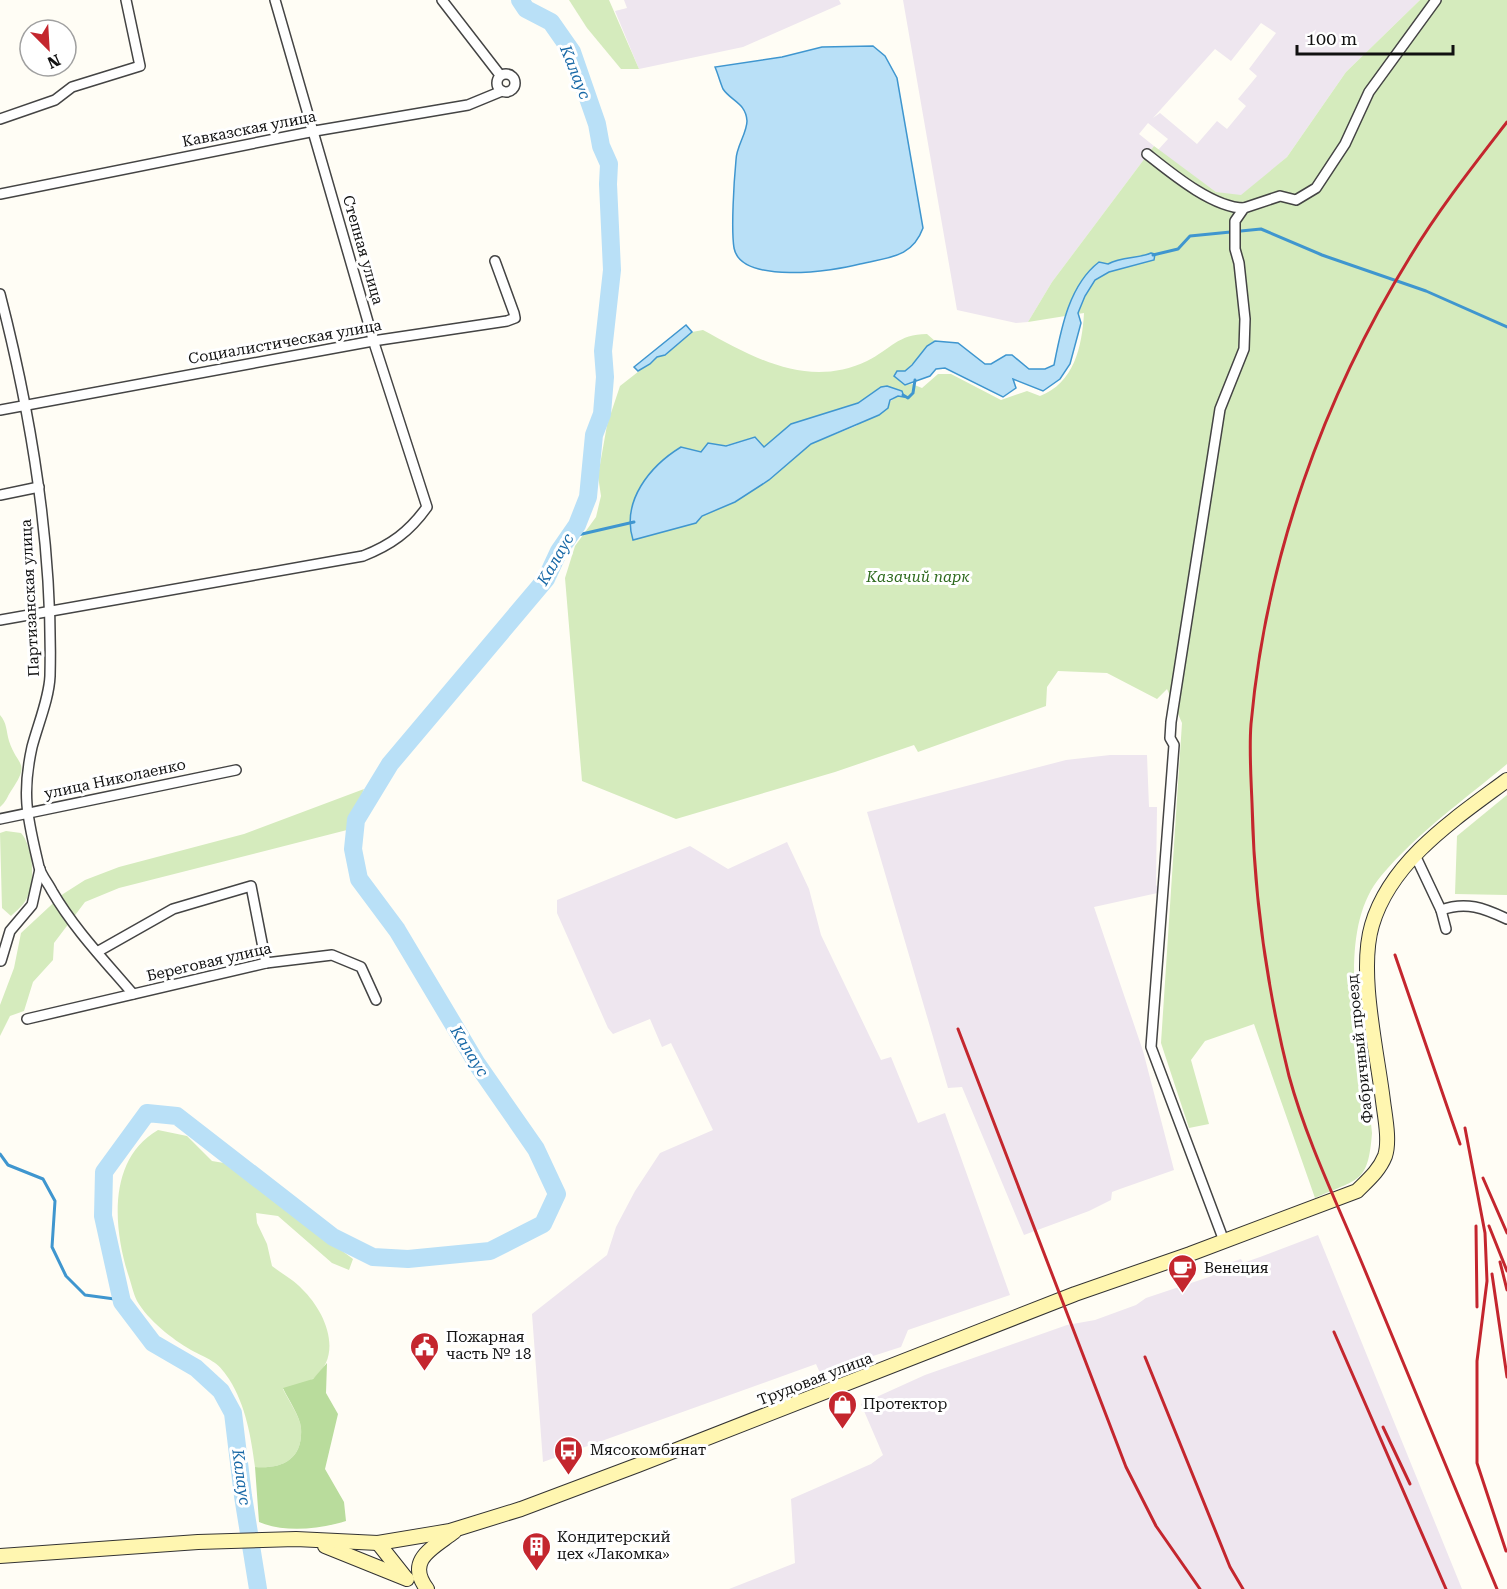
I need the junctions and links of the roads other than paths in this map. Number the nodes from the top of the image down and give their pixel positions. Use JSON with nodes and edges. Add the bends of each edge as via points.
{"nodes":[{"id":1,"x":126,"y":0,"type":"edge"},
{"id":2,"x":275,"y":0,"type":"edge"},
{"id":3,"x":442,"y":0,"type":"edge"},
{"id":4,"x":1436,"y":0,"type":"edge"},
{"id":5,"x":500,"y":75,"type":"junction"},
{"id":6,"x":502,"y":91,"type":"junction"},
{"id":7,"x":0,"y":119,"type":"edge"},
{"id":8,"x":315,"y":131,"type":"junction"},
{"id":9,"x":1147,"y":154,"type":"dead end"},
{"id":10,"x":0,"y":194,"type":"edge"},
{"id":11,"x":1244,"y":208,"type":"junction"},
{"id":12,"x":495,"y":261,"type":"dead end"},
{"id":13,"x":0,"y":294,"type":"edge"},
{"id":14,"x":373,"y":341,"type":"junction"},
{"id":15,"x":26,"y":406,"type":"junction"},
{"id":16,"x":0,"y":410,"type":"edge"},
{"id":17,"x":39,"y":488,"type":"junction"},
{"id":18,"x":0,"y":495,"type":"edge"},
{"id":19,"x":49,"y":613,"type":"junction"},
{"id":20,"x":0,"y":620,"type":"edge"},
{"id":21,"x":236,"y":770,"type":"dead end"},
{"id":22,"x":1506,"y":781,"type":"edge"},
{"id":23,"x":26,"y":814,"type":"junction"},
{"id":24,"x":0,"y":819,"type":"edge"},
{"id":25,"x":1415,"y":855,"type":"junction"},
{"id":26,"x":40,"y":869,"type":"junction"},
{"id":27,"x":1441,"y":910,"type":"junction"},
{"id":28,"x":1507,"y":919,"type":"edge"},
{"id":29,"x":1446,"y":929,"type":"dead end"},
{"id":30,"x":97,"y":952,"type":"junction"},
{"id":31,"x":1,"y":961,"type":"edge"},
{"id":32,"x":266,"y":963,"type":"junction"},
{"id":33,"x":134,"y":994,"type":"junction"},
{"id":34,"x":376,"y":1000,"type":"dead end"},
{"id":35,"x":27,"y":1019,"type":"dead end"},
{"id":36,"x":1334,"y":1199,"type":"joint"},
{"id":37,"x":1224,"y":1241,"type":"junction"},
{"id":38,"x":458,"y":1528,"type":"junction"},
{"id":39,"x":296,"y":1539,"type":"junction"},
{"id":40,"x":198,"y":1542,"type":"junction"},
{"id":41,"x":378,"y":1543,"type":"junction"},
{"id":42,"x":0,"y":1556,"type":"edge"},
{"id":43,"x":0,"y":1562,"type":"edge"},
{"id":44,"x":407,"y":1579,"type":"junction"},
{"id":45,"x":418,"y":1589,"type":"edge"},
{"id":46,"x":427,"y":1589,"type":"edge"}],
"edges":[{"from":1,"to":7,"type":"street","via":[[140,66],[72,87],[55,100]]},
{"from":2,"to":8,"type":"street","name":"Степная улица"},
{"from":3,"to":5,"type":"street"},
{"from":4,"to":11,"type":"street","via":[[1370,92],[1345,144],[1316,188],[1296,200],[1280,196]]},
{"from":5,"to":6,"type":"street","via":[[497,84]]},
{"from":5,"to":6,"type":"street","via":[[512,75],[515,83],[511,90]]},
{"from":6,"to":8,"type":"street","name":"Кавказская улица","via":[[468,105]]},
{"from":8,"to":10,"type":"street","name":"Кавказская улица"},
{"from":8,"to":14,"type":"street","name":"Степная улица"},
{"from":9,"to":11,"type":"street","via":[[1202,192],[1233,208]]},
{"from":11,"to":37,"type":"street","via":[[1235,222],[1245,318],[1244,349],[1220,409],[1171,723],[1170,738],[1174,745],[1151,1047]]},
{"from":12,"to":14,"type":"street","name":"Социалистическая улица","via":[[515,318]]},
{"from":13,"to":15,"type":"street","name":"Партизанская улица"},
{"from":14,"to":15,"type":"street","name":"Социалистическая улица"},
{"from":14,"to":19,"type":"street","name":"Степная улица","via":[[427,507],[399,538],[363,556]]},
{"from":15,"to":16,"type":"street","name":"Социалистическая улица"},
{"from":15,"to":17,"type":"street","name":"Партизанская улица"},
{"from":17,"to":18,"type":"street"},
{"from":17,"to":19,"type":"street","name":"Партизанская улица"},
{"from":19,"to":20,"type":"street"},
{"from":19,"to":23,"type":"street","name":"Партизанская улица","via":[[50,679],[25,789]]},
{"from":21,"to":23,"type":"street","name":"улица Николаенко"},
{"from":22,"to":25,"type":"main road","name":"Фабричный проезд"},
{"from":23,"to":24,"type":"street","name":"улица Николаенко"},
{"from":23,"to":26,"type":"street","name":"Партизанская улица"},
{"from":25,"to":27,"type":"street"},
{"from":25,"to":36,"type":"main road","name":"Фабричный проезд","via":[[1380,904],[1368,946],[1367,984],[1385,1118],[1386,1154],[1374,1175],[1357,1191]]},
{"from":26,"to":30,"type":"street","name":"Партизанская улица","via":[[69,919]]},
{"from":26,"to":31,"type":"street","via":[[32,905],[10,931]]},
{"from":27,"to":28,"type":"street","via":[[1458,904],[1486,909]]},
{"from":27,"to":29,"type":"street"},
{"from":30,"to":32,"type":"street","via":[[174,909],[251,886]]},
{"from":30,"to":33,"type":"street","name":"Партизанская улица"},
{"from":32,"to":33,"type":"street","name":"Береговая улица"},
{"from":32,"to":34,"type":"street","name":"Береговая улица","via":[[332,955],[361,967]]},
{"from":33,"to":35,"type":"street","name":"Береговая улица"},
{"from":36,"to":37,"type":"main road","name":"Трудовая улица"},
{"from":37,"to":38,"type":"main road","name":"Трудовая улица","via":[[1075,1294],[521,1509]]},
{"from":38,"to":41,"type":"main road","name":"Трудовая улица"},
{"from":38,"to":46,"type":"main road","via":[[422,1556],[418,1570]]},
{"from":39,"to":40,"type":"main road"},
{"from":39,"to":41,"type":"main road","name":"Трудовая улица"},
{"from":39,"to":44,"type":"main road","via":[[338,1550]]},
{"from":40,"to":42,"type":"main road"},
{"from":40,"to":43,"type":"main road","via":[[114,1554]]},
{"from":41,"to":44,"type":"main road"},
{"from":44,"to":45,"type":"main road"}]}
